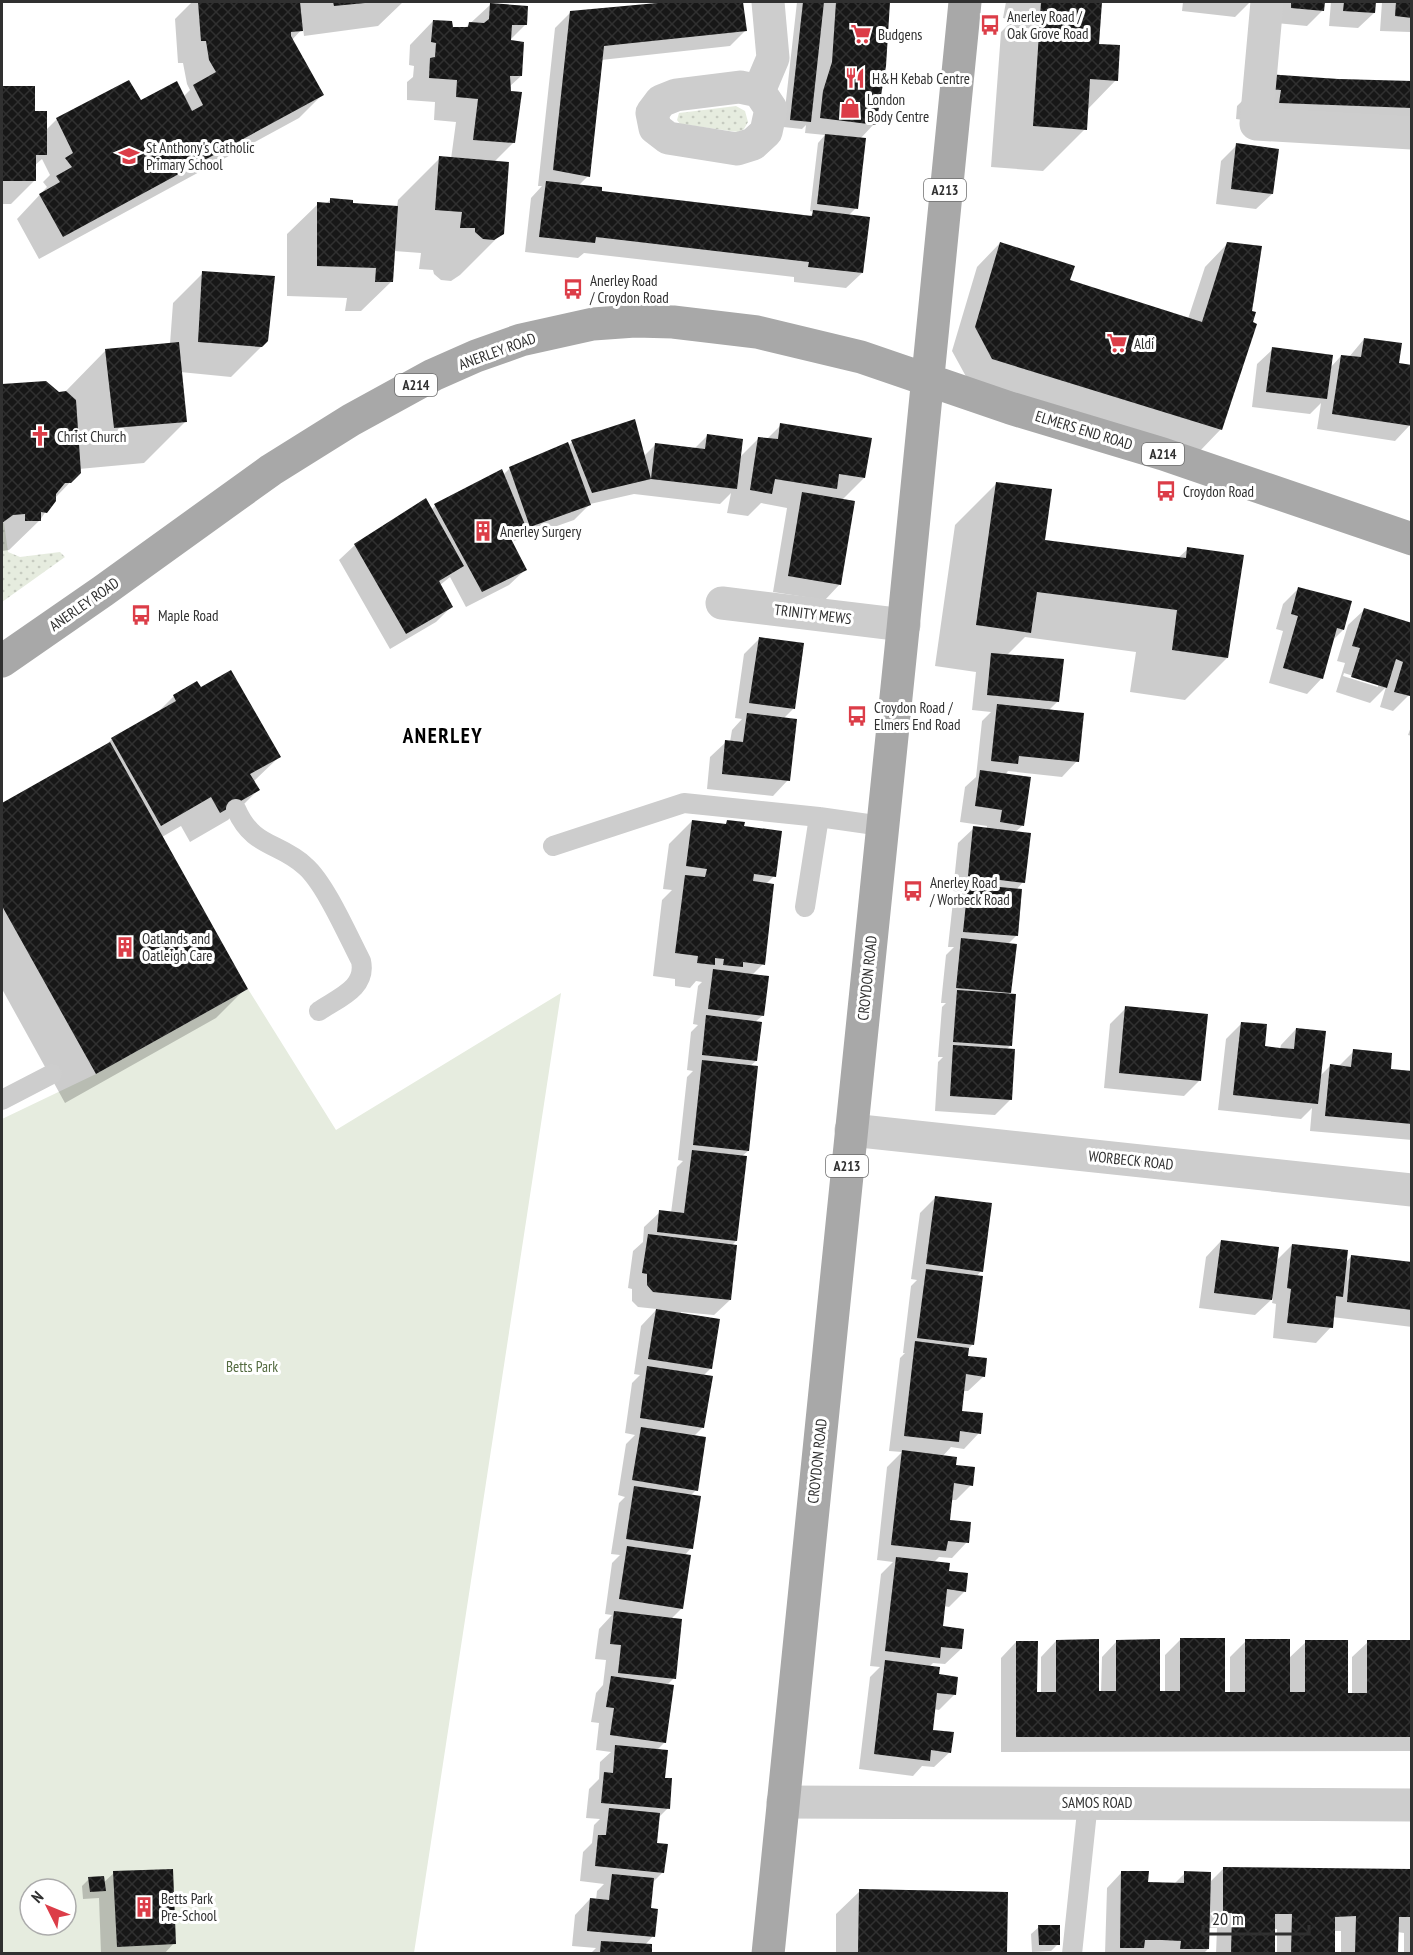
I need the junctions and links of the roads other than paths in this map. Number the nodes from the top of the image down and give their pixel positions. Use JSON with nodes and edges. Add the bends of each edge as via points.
{"nodes":[{"id":1,"x":768,"y":2,"type":"edge"},
{"id":2,"x":965,"y":2,"type":"edge"},
{"id":3,"x":1267,"y":2,"type":"edge"},
{"id":4,"x":759,"y":91,"type":"dead end"},
{"id":5,"x":1412,"y":133,"type":"edge"},
{"id":6,"x":927,"y":379,"type":"junction"},
{"id":7,"x":1412,"y":539,"type":"edge"},
{"id":8,"x":722,"y":603,"type":"dead end"},
{"id":9,"x":904,"y":625,"type":"junction"},
{"id":10,"x":2,"y":661,"type":"edge"},
{"id":11,"x":236,"y":809,"type":"dead end"},
{"id":12,"x":819,"y":817,"type":"junction"},
{"id":13,"x":882,"y":826,"type":"junction"},
{"id":14,"x":553,"y":846,"type":"dead end"},
{"id":15,"x":805,"y":907,"type":"dead end"},
{"id":16,"x":319,"y":1011,"type":"dead end"},
{"id":17,"x":52,"y":1074,"type":"dead end"},
{"id":18,"x":2,"y":1100,"type":"edge"},
{"id":19,"x":851,"y":1130,"type":"junction"},
{"id":20,"x":1412,"y":1190,"type":"edge"},
{"id":21,"x":783,"y":1802,"type":"junction"},
{"id":22,"x":1088,"y":1802,"type":"junction"},
{"id":23,"x":1412,"y":1805,"type":"edge"},
{"id":24,"x":768,"y":1953,"type":"edge"},
{"id":25,"x":1072,"y":1953,"type":"edge"}],
"edges":[{"from":1,"to":4,"type":"street","via":[[773,58]]},
{"from":2,"to":6,"type":"main road","name":"CROYDON ROAD","number":"A213"},
{"from":3,"to":5,"type":"street","via":[[1256,124]]},
{"from":6,"to":7,"type":"main road","name":"ELMERS END ROAD","number":"A214"},
{"from":6,"to":9,"type":"main road","name":"CROYDON ROAD","number":"A213"},
{"from":6,"to":10,"type":"main road","name":"ANERLEY ROAD","number":"A214","via":[[793,339],[673,322],[593,324],[521,340],[433,375],[341,426],[271,470]]},
{"from":8,"to":9,"type":"street","name":"TRINITY MEWS"},
{"from":9,"to":13,"type":"main road","name":"CROYDON ROAD","number":"A213"},
{"from":11,"to":16,"type":"lane","via":[[254,836],[306,866],[361,961],[364,972],[358,984]]},
{"from":12,"to":13,"type":"lane"},
{"from":12,"to":14,"type":"lane","via":[[684,803]]},
{"from":12,"to":15,"type":"lane"},
{"from":13,"to":19,"type":"main road","name":"CROYDON ROAD","number":"A213"},
{"from":17,"to":18,"type":"lane"},
{"from":19,"to":20,"type":"street","name":"WORBECK ROAD"},
{"from":19,"to":21,"type":"main road","name":"CROYDON ROAD","number":"A213"},
{"from":21,"to":22,"type":"street","name":"SAMOS ROAD"},
{"from":21,"to":24,"type":"main road","name":"CROYDON ROAD","number":"A213"},
{"from":22,"to":23,"type":"street","name":"SAMOS ROAD"},
{"from":22,"to":25,"type":"lane"}]}
